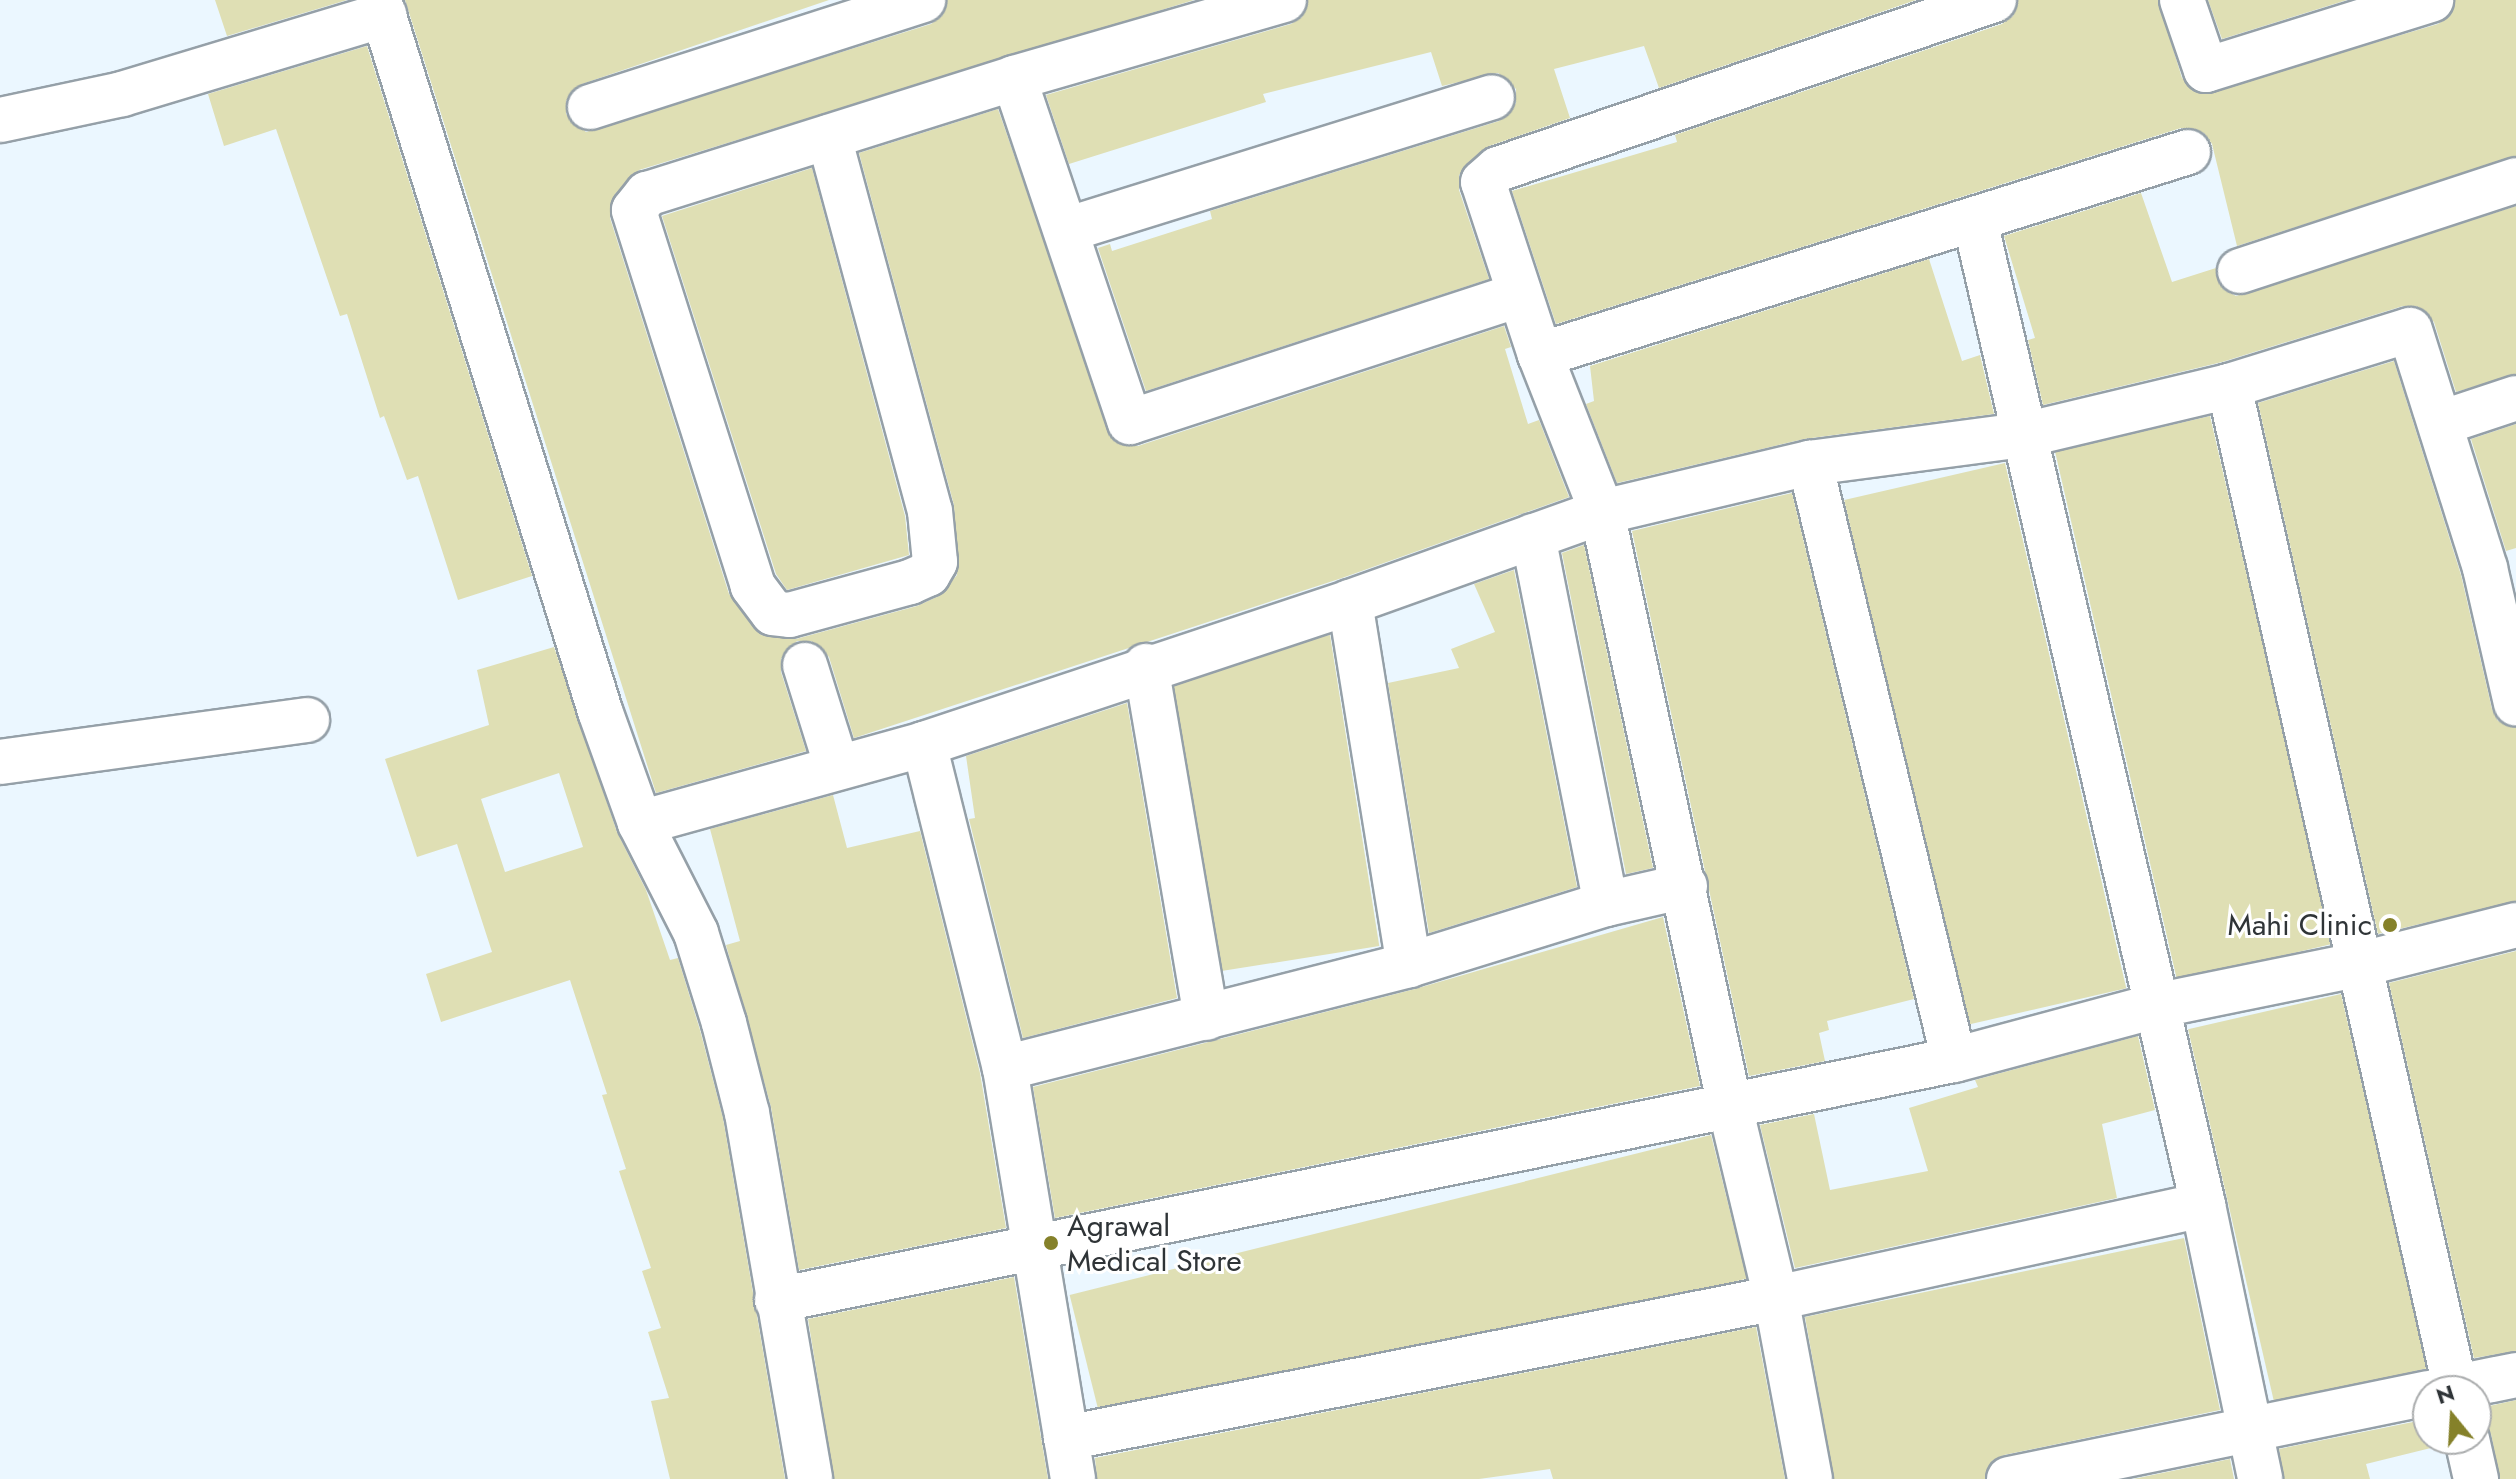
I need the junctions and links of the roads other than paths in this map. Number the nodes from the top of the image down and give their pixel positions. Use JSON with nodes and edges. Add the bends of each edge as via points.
{"nodes":[{"id":1,"x":923,"y":0,"type":"edge"},
{"id":2,"x":1284,"y":0,"type":"edge"},
{"id":3,"x":2182,"y":0,"type":"edge"},
{"id":4,"x":2431,"y":0,"type":"edge"},
{"id":5,"x":1979,"y":2,"type":"edge"},
{"id":6,"x":381,"y":8,"type":"edge"},
{"id":7,"x":2376,"y":9,"type":"edge"},
{"id":8,"x":1014,"y":78,"type":"junction"},
{"id":9,"x":1492,"y":97,"type":"dead end"},
{"id":10,"x":590,"y":107,"type":"dead end"},
{"id":11,"x":0,"y":120,"type":"edge"},
{"id":12,"x":829,"y":137,"type":"junction"},
{"id":13,"x":2188,"y":152,"type":"dead end"},
{"id":14,"x":2516,"y":180,"type":"edge"},
{"id":15,"x":1975,"y":221,"type":"junction"},
{"id":16,"x":1066,"y":230,"type":"junction"},
{"id":17,"x":2240,"y":271,"type":"dead end"},
{"id":18,"x":1519,"y":295,"type":"junction"},
{"id":19,"x":1540,"y":355,"type":"junction"},
{"id":20,"x":2229,"y":386,"type":"junction"},
{"id":21,"x":2516,"y":398,"type":"edge"},
{"id":22,"x":2441,"y":423,"type":"junction"},
{"id":23,"x":2024,"y":435,"type":"junction"},
{"id":24,"x":1810,"y":463,"type":"junction"},
{"id":25,"x":1602,"y":512,"type":"junction"},
{"id":26,"x":1533,"y":536,"type":"junction"},
{"id":27,"x":2500,"y":564,"type":"edge"},
{"id":28,"x":1350,"y":602,"type":"junction"},
{"id":29,"x":805,"y":665,"type":"dead end"},
{"id":30,"x":1146,"y":666,"type":"junction"},
{"id":31,"x":2516,"y":703,"type":"edge"},
{"id":32,"x":307,"y":720,"type":"dead end"},
{"id":33,"x":924,"y":744,"type":"junction"},
{"id":34,"x":0,"y":762,"type":"edge"},
{"id":35,"x":837,"y":767,"type":"junction"},
{"id":36,"x":640,"y":823,"type":"junction"},
{"id":37,"x":1685,"y":886,"type":"junction"},
{"id":38,"x":1606,"y":904,"type":"junction"},
{"id":39,"x":2516,"y":925,"type":"edge"},
{"id":40,"x":2362,"y":964,"type":"junction"},
{"id":41,"x":1409,"y":965,"type":"junction"},
{"id":42,"x":2155,"y":1006,"type":"junction"},
{"id":43,"x":1206,"y":1018,"type":"junction"},
{"id":44,"x":1954,"y":1060,"type":"junction"},
{"id":45,"x":1005,"y":1068,"type":"junction"},
{"id":46,"x":1730,"y":1107,"type":"junction"},
{"id":47,"x":2203,"y":1205,"type":"junction"},
{"id":48,"x":1035,"y":1246,"type":"junction"},
{"id":49,"x":1776,"y":1298,"type":"junction"},
{"id":50,"x":777,"y":1300,"type":"junction"},
{"id":51,"x":2441,"y":1375,"type":"edge"},
{"id":52,"x":2516,"y":1375,"type":"edge"},
{"id":53,"x":2492,"y":1380,"type":"edge"},
{"id":54,"x":2412,"y":1397,"type":"edge"},
{"id":55,"x":2249,"y":1430,"type":"junction"},
{"id":56,"x":2471,"y":1455,"type":"edge"},
{"id":57,"x":1069,"y":1459,"type":"edge"},
{"id":58,"x":2030,"y":1477,"type":"edge"},
{"id":59,"x":810,"y":1479,"type":"edge"},
{"id":60,"x":1810,"y":1479,"type":"edge"},
{"id":61,"x":2260,"y":1479,"type":"edge"},
{"id":62,"x":2476,"y":1479,"type":"edge"}],
"edges":[{"from":1,"to":10,"type":"street"},
{"from":2,"to":8,"type":"street"},
{"from":3,"to":7,"type":"street","via":[[2206,70]]},
{"from":4,"to":7,"type":"street"},
{"from":5,"to":18,"type":"street","via":[[1498,169],[1483,182]]},
{"from":6,"to":11,"type":"street","via":[[122,94]]},
{"from":6,"to":36,"type":"street","via":[[600,711]]},
{"from":8,"to":12,"type":"street"},
{"from":8,"to":16,"type":"street"},
{"from":9,"to":16,"type":"street"},
{"from":12,"to":12,"type":"street","via":[[930,511],[935,562],[928,574],[910,582],[789,615],[773,613],[753,586],[634,210],[647,194]]},
{"from":13,"to":15,"type":"street"},
{"from":14,"to":17,"type":"street"},
{"from":15,"to":19,"type":"street"},
{"from":15,"to":23,"type":"street"},
{"from":16,"to":18,"type":"street","via":[[1130,422]]},
{"from":18,"to":19,"type":"street"},
{"from":19,"to":25,"type":"street"},
{"from":20,"to":22,"type":"street","via":[[2410,330]]},
{"from":20,"to":23,"type":"street"},
{"from":20,"to":40,"type":"street"},
{"from":21,"to":22,"type":"street"},
{"from":22,"to":27,"type":"street"},
{"from":23,"to":24,"type":"street"},
{"from":23,"to":42,"type":"street"},
{"from":24,"to":25,"type":"street"},
{"from":24,"to":44,"type":"street"},
{"from":25,"to":26,"type":"street"},
{"from":25,"to":37,"type":"street"},
{"from":26,"to":28,"type":"street"},
{"from":26,"to":38,"type":"street"},
{"from":27,"to":31,"type":"street"},
{"from":28,"to":30,"type":"street"},
{"from":28,"to":41,"type":"street"},
{"from":29,"to":35,"type":"street"},
{"from":30,"to":33,"type":"street"},
{"from":30,"to":43,"type":"street"},
{"from":32,"to":34,"type":"street"},
{"from":33,"to":35,"type":"street"},
{"from":33,"to":45,"type":"street"},
{"from":35,"to":36,"type":"street"},
{"from":36,"to":50,"type":"street","via":[[696,933],[724,1023],[747,1113]]},
{"from":37,"to":38,"type":"street"},
{"from":37,"to":46,"type":"street"},
{"from":38,"to":41,"type":"street"},
{"from":39,"to":40,"type":"street"},
{"from":40,"to":42,"type":"street"},
{"from":40,"to":51,"type":"street"},
{"from":41,"to":43,"type":"street"},
{"from":42,"to":44,"type":"street"},
{"from":42,"to":47,"type":"street"},
{"from":43,"to":45,"type":"street"},
{"from":44,"to":46,"type":"street"},
{"from":45,"to":48,"type":"street"},
{"from":46,"to":48,"type":"street"},
{"from":46,"to":49,"type":"street"},
{"from":47,"to":49,"type":"street"},
{"from":47,"to":55,"type":"street"},
{"from":48,"to":50,"type":"street"},
{"from":48,"to":57,"type":"street"},
{"from":49,"to":57,"type":"street"},
{"from":49,"to":60,"type":"street"},
{"from":50,"to":59,"type":"street"},
{"from":52,"to":53,"type":"street"},
{"from":54,"to":55,"type":"street"},
{"from":55,"to":58,"type":"street"},
{"from":55,"to":61,"type":"street"},
{"from":56,"to":62,"type":"street"}]}
